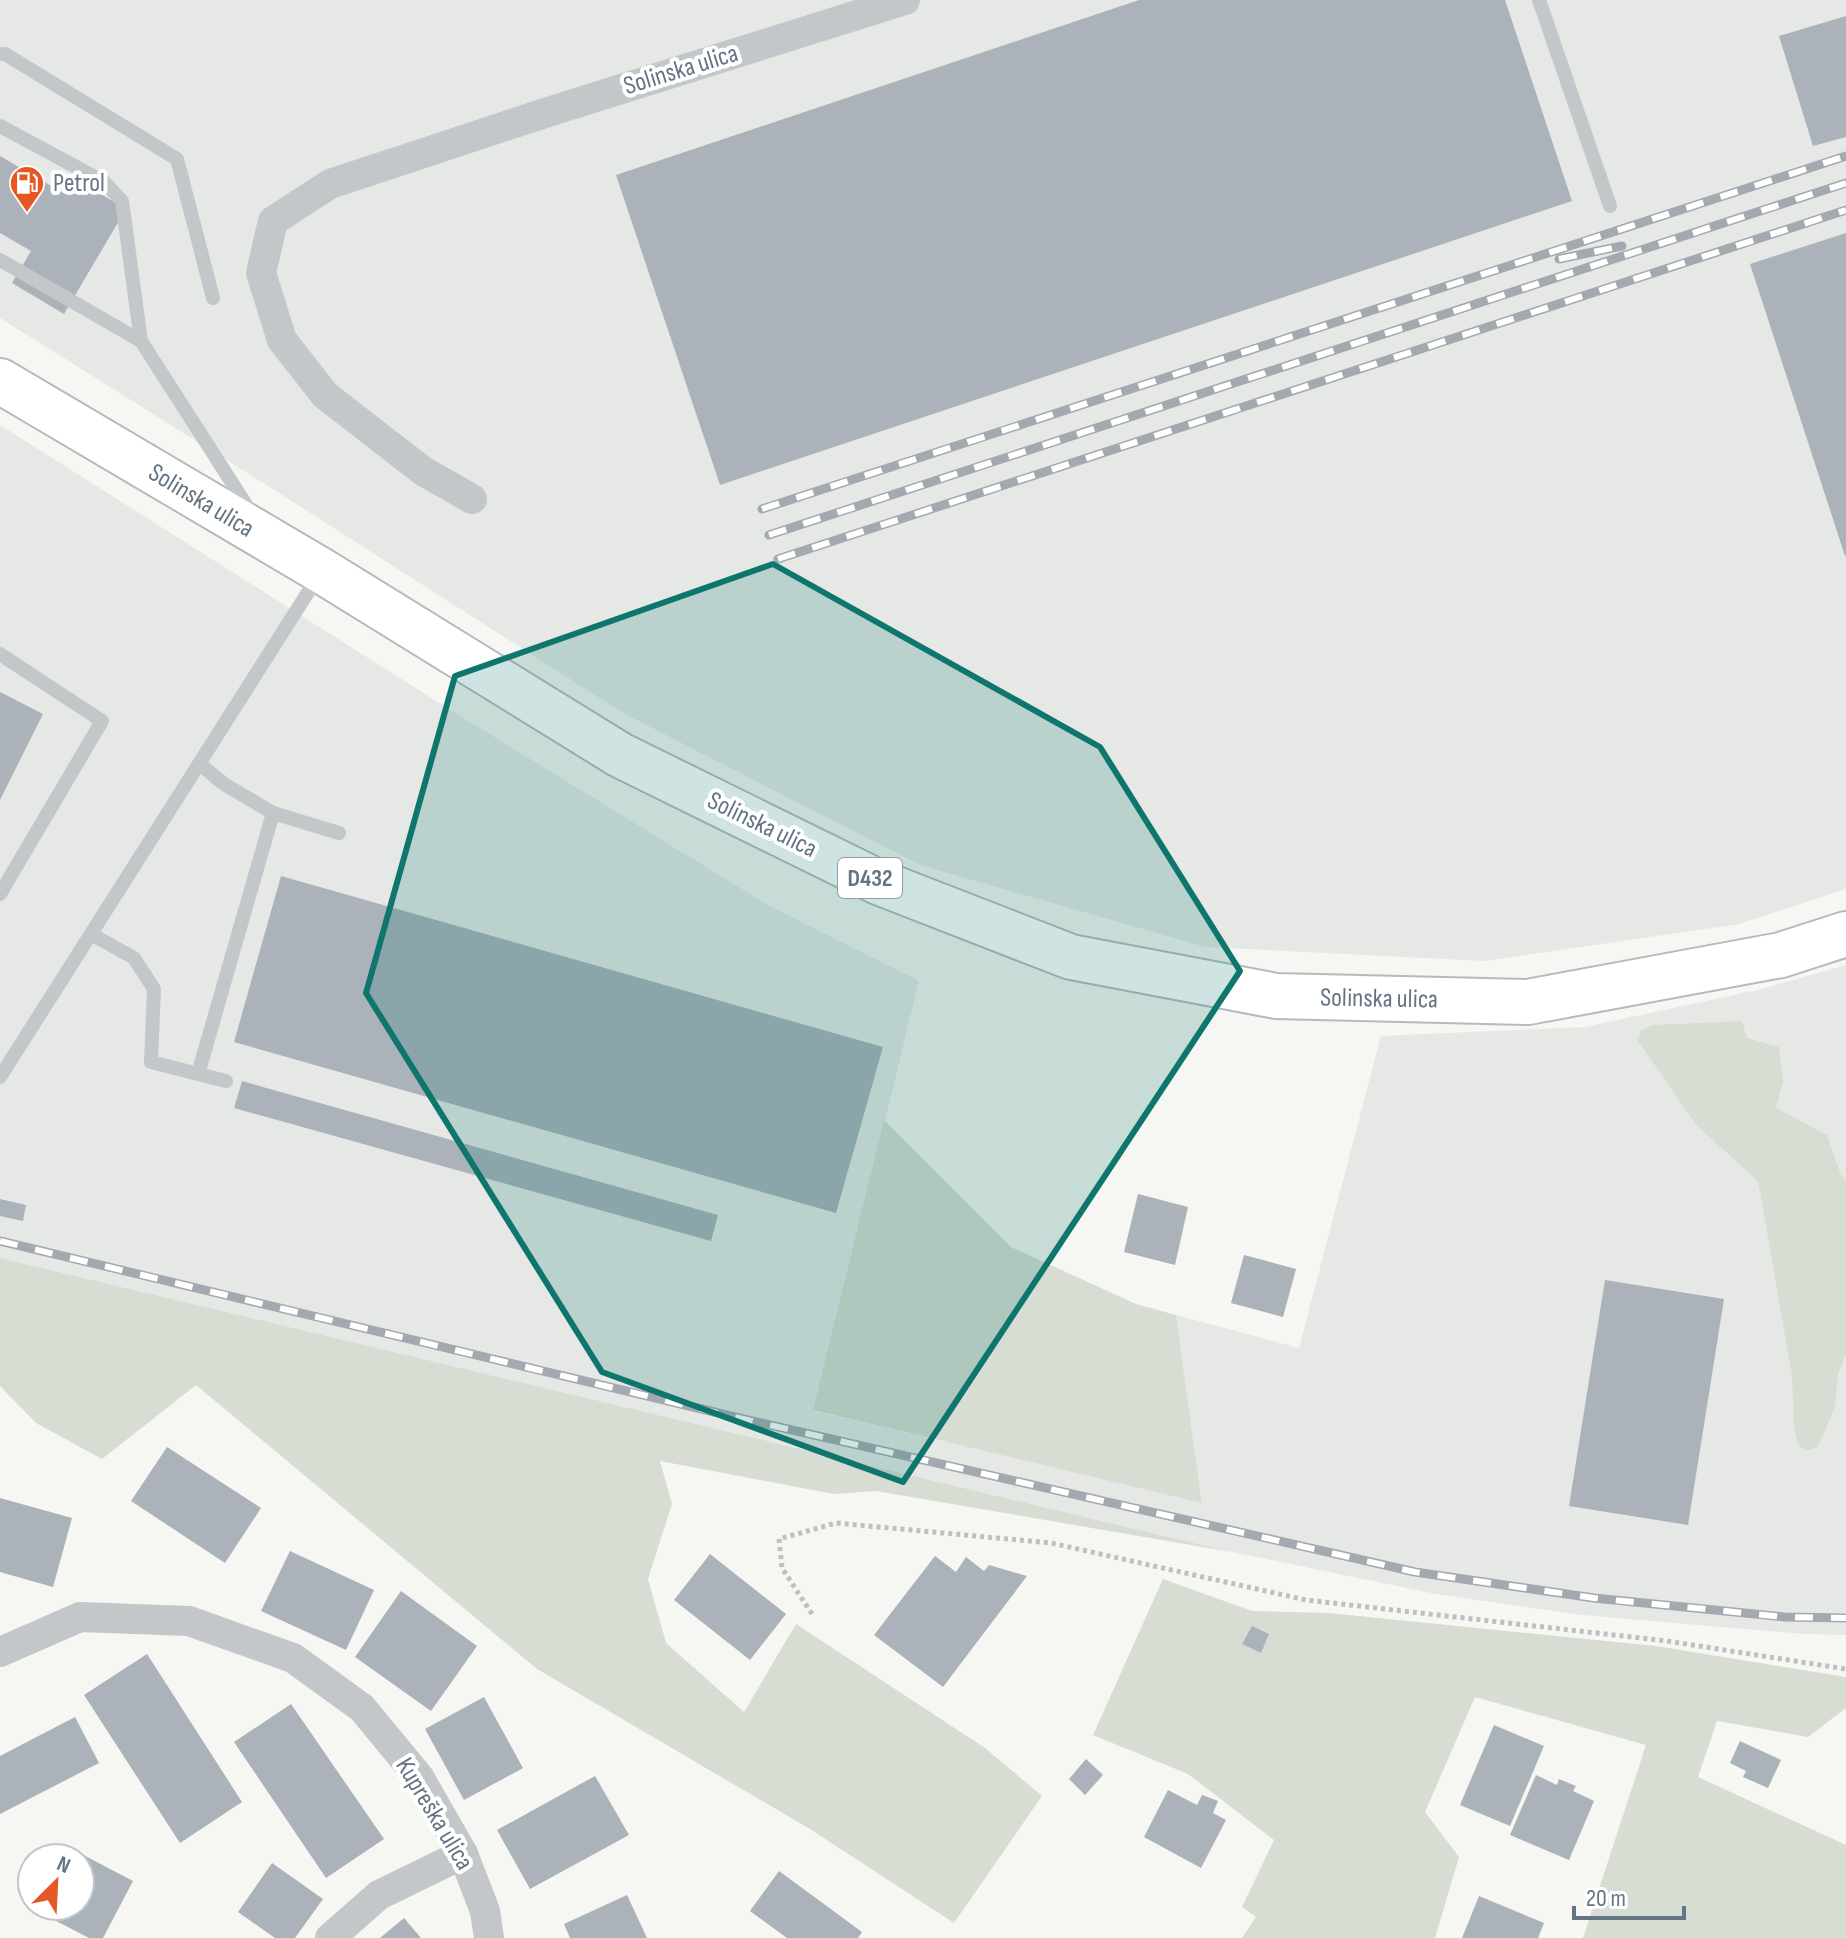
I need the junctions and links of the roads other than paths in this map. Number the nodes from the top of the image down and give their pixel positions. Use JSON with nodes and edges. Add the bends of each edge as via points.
{"nodes":[{"id":1,"x":905,"y":0,"type":"edge"},
{"id":2,"x":1539,"y":0,"type":"edge"},
{"id":3,"x":0,"y":54,"type":"edge"},
{"id":4,"x":0,"y":126,"type":"edge"},
{"id":5,"x":1610,"y":206,"type":"dead end"},
{"id":6,"x":0,"y":260,"type":"edge"},
{"id":7,"x":213,"y":298,"type":"dead end"},
{"id":8,"x":141,"y":341,"type":"junction"},
{"id":9,"x":0,"y":381,"type":"edge"},
{"id":10,"x":472,"y":499,"type":"dead end"},
{"id":11,"x":270,"y":541,"type":"junction"},
{"id":12,"x":322,"y":571,"type":"junction"},
{"id":13,"x":0,"y":654,"type":"edge"},
{"id":14,"x":200,"y":764,"type":"junction"},
{"id":15,"x":273,"y":813,"type":"junction"},
{"id":16,"x":339,"y":833,"type":"dead end"},
{"id":17,"x":0,"y":894,"type":"edge"},
{"id":18,"x":91,"y":934,"type":"junction"},
{"id":19,"x":1846,"y":934,"type":"edge"},
{"id":20,"x":198,"y":1074,"type":"junction"},
{"id":21,"x":0,"y":1077,"type":"edge"},
{"id":22,"x":226,"y":1081,"type":"dead end"},
{"id":23,"x":0,"y":1652,"type":"edge"},
{"id":24,"x":463,"y":1854,"type":"junction"},
{"id":25,"x":330,"y":1938,"type":"edge"},
{"id":26,"x":489,"y":1938,"type":"edge"}],
"edges":[{"from":1,"to":10,"type":"street","name":"Solinska ulica","via":[[330,184],[273,221],[261,273],[282,340],[325,395],[423,471]]},
{"from":2,"to":5,"type":"lane"},
{"from":3,"to":7,"type":"lane","via":[[177,159]]},
{"from":4,"to":8,"type":"lane","via":[[104,182],[122,201]]},
{"from":6,"to":8,"type":"lane"},
{"from":8,"to":11,"type":"lane"},
{"from":9,"to":11,"type":"main road","name":"Solinska ulica","number":"D432"},
{"from":11,"to":12,"type":"main road","name":"Solinska ulica","number":"D432"},
{"from":12,"to":14,"type":"lane"},
{"from":12,"to":19,"type":"main road","name":"Solinska ulica","number":"D432","via":[[620,755],[878,882],[1071,957],[1276,996],[1528,1002],[1781,955]]},
{"from":13,"to":17,"type":"lane","via":[[102,721]]},
{"from":14,"to":15,"type":"lane"},
{"from":14,"to":18,"type":"lane"},
{"from":15,"to":16,"type":"lane"},
{"from":15,"to":20,"type":"lane"},
{"from":18,"to":20,"type":"lane","via":[[134,958],[154,989],[151,1062]]},
{"from":18,"to":21,"type":"lane"},
{"from":20,"to":22,"type":"lane"},
{"from":23,"to":24,"type":"street","name":"Kupreška ulica","via":[[80,1617],[189,1621],[293,1658],[362,1708],[419,1777]]},
{"from":24,"to":25,"type":"street","via":[[379,1895]]},
{"from":24,"to":26,"type":"street","name":"Kupreška ulica","via":[[485,1911]]}]}
